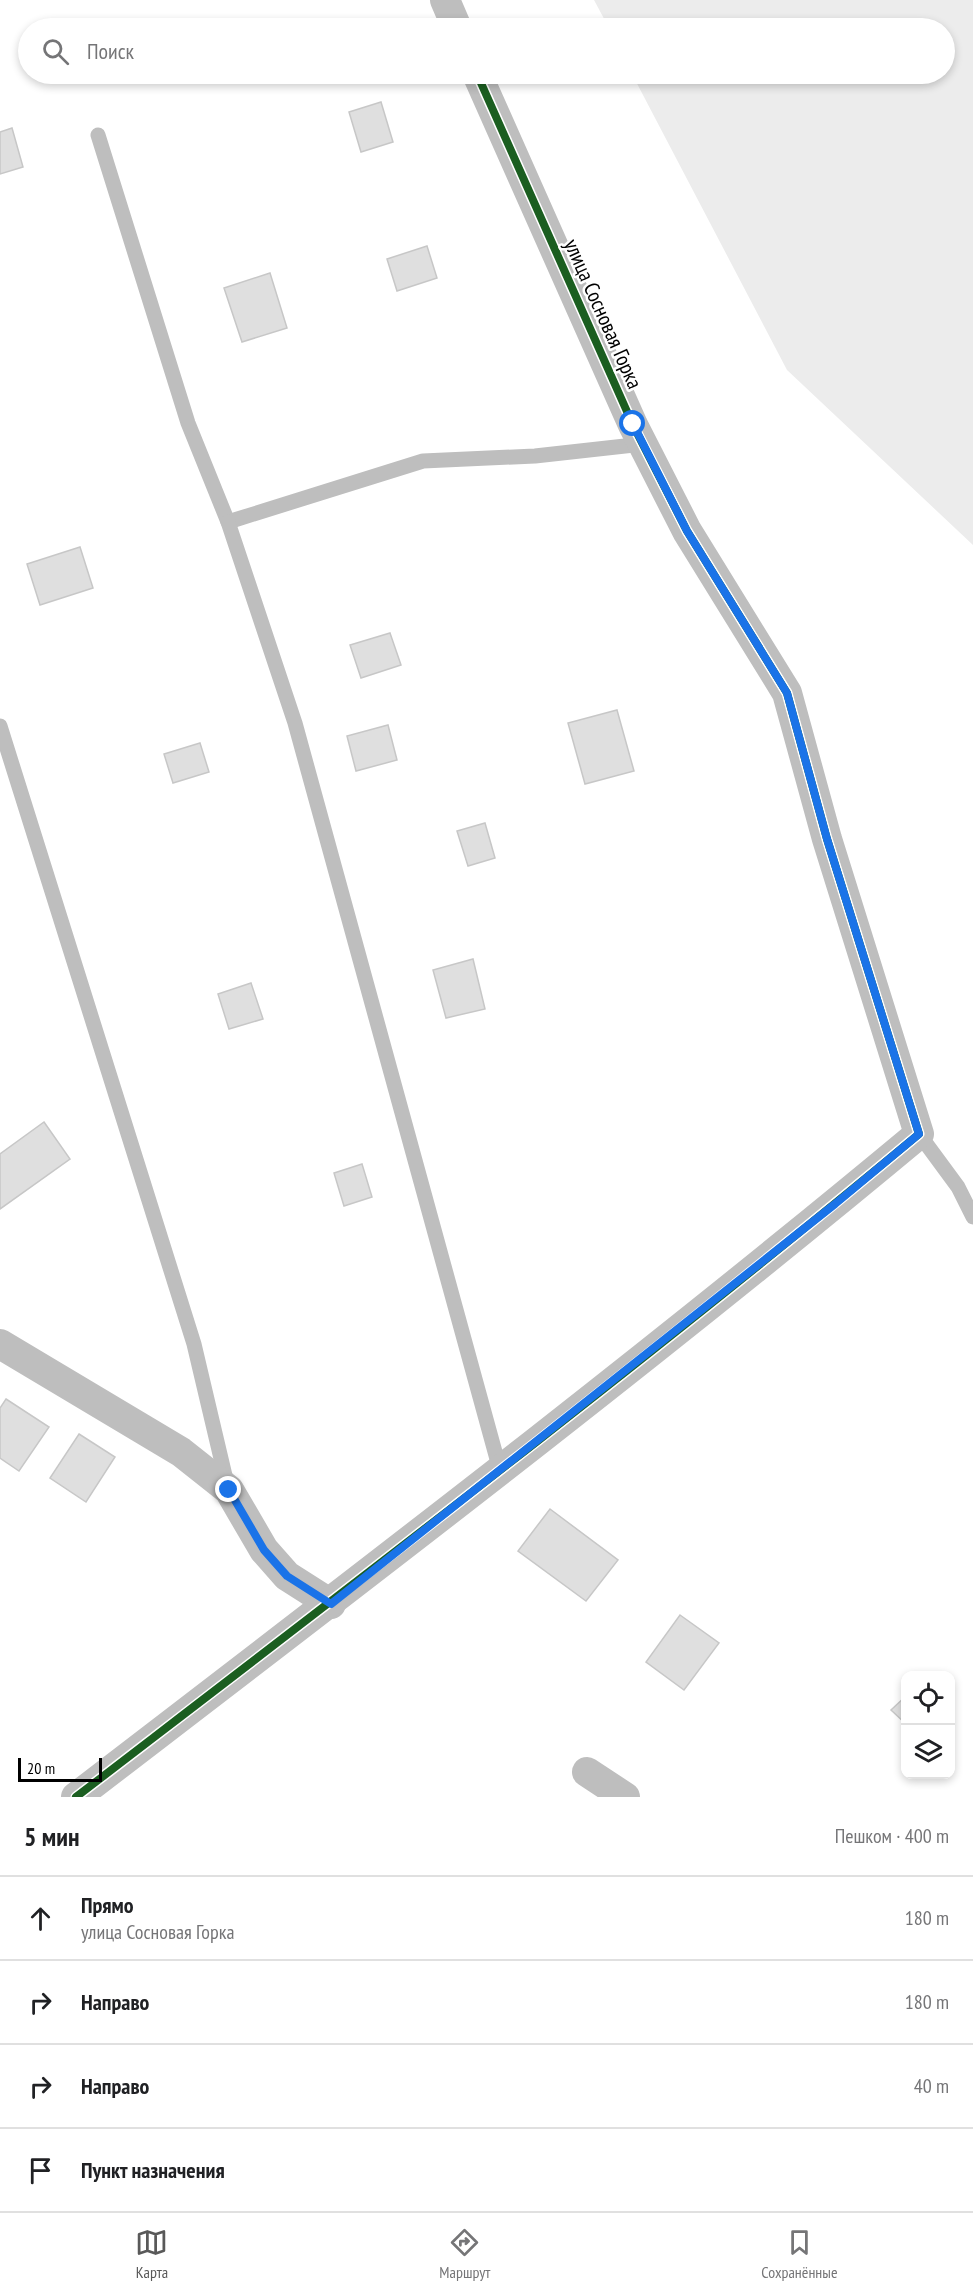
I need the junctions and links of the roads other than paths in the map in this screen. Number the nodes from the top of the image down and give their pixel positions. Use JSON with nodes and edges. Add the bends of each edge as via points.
{"nodes":[{"id":1,"x":445,"y":0,"type":"edge"},
{"id":2,"x":453,"y":18,"type":"edge"},
{"id":3,"x":481,"y":84,"type":"edge"},
{"id":4,"x":98,"y":135,"type":"dead end"},
{"id":5,"x":643,"y":444,"type":"junction"},
{"id":6,"x":228,"y":522,"type":"junction"},
{"id":7,"x":0,"y":726,"type":"edge"},
{"id":8,"x":919,"y":1134,"type":"junction"},
{"id":9,"x":973,"y":1216,"type":"edge"},
{"id":10,"x":0,"y":1344,"type":"edge"},
{"id":11,"x":500,"y":1470,"type":"junction"},
{"id":12,"x":229,"y":1490,"type":"junction"},
{"id":13,"x":331,"y":1604,"type":"junction"},
{"id":14,"x":587,"y":1772,"type":"dead end"},
{"id":15,"x":76,"y":1797,"type":"edge"},
{"id":16,"x":625,"y":1797,"type":"edge"}],
"edges":[{"from":1,"to":2,"type":"street"},
{"from":3,"to":5,"type":"street","name":"улица Сосновая Горка"},
{"from":4,"to":6,"type":"lane","via":[[188,423]]},
{"from":5,"to":6,"type":"lane","via":[[535,456],[423,461]]},
{"from":5,"to":8,"type":"street","name":"улица Сосновая Горка","via":[[687,531],[787,693],[827,839]]},
{"from":6,"to":11,"type":"lane","via":[[295,723]]},
{"from":7,"to":12,"type":"lane","via":[[194,1344]]},
{"from":8,"to":9,"type":"lane"},
{"from":8,"to":11,"type":"street"},
{"from":10,"to":12,"type":"street","via":[[181,1452]]},
{"from":11,"to":13,"type":"street"},
{"from":12,"to":13,"type":"street","via":[[264,1550],[287,1576]]},
{"from":13,"to":15,"type":"street"},
{"from":14,"to":16,"type":"street"}]}
